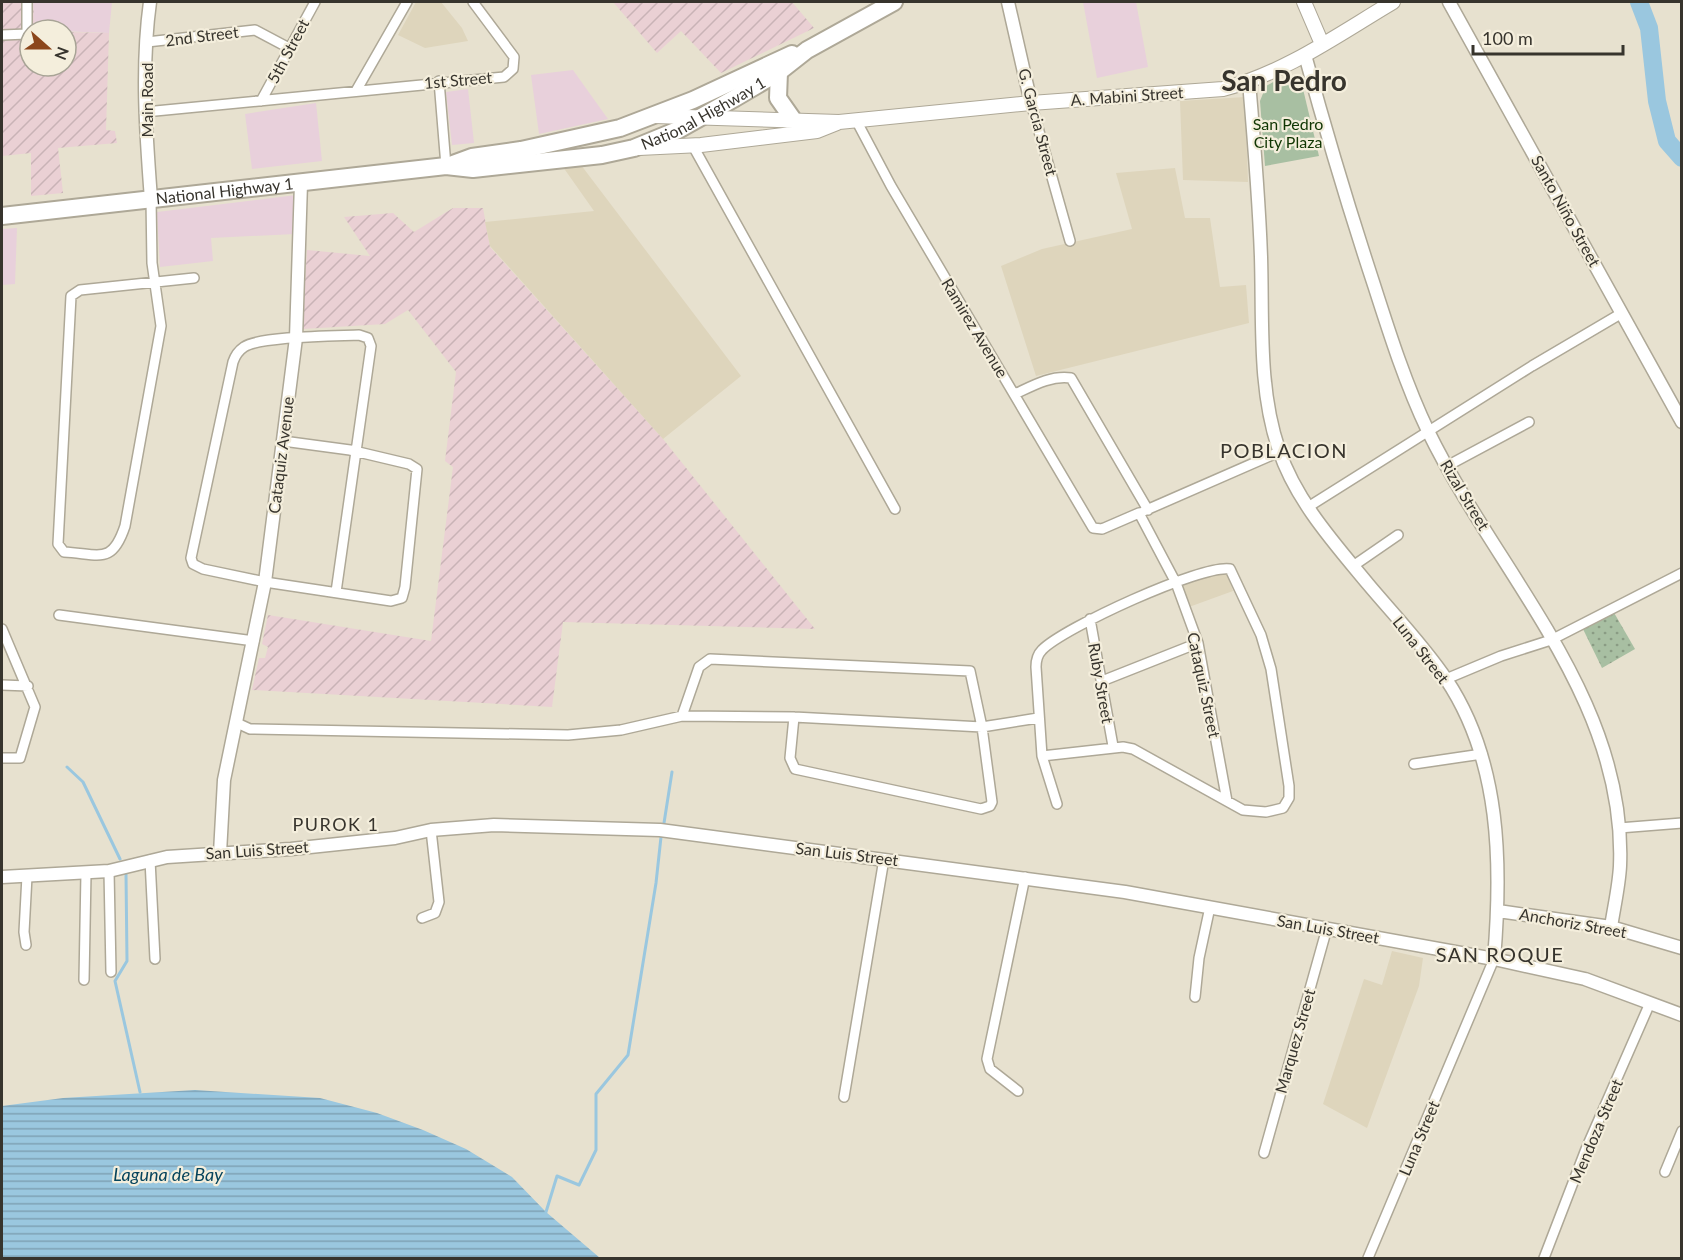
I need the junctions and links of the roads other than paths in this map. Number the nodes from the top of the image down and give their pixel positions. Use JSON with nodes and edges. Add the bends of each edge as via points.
{"nodes":[{"id":1,"x":27,"y":2,"type":"edge"},
{"id":2,"x":150,"y":2,"type":"edge"},
{"id":3,"x":315,"y":2,"type":"edge"},
{"id":4,"x":407,"y":2,"type":"edge"},
{"id":5,"x":473,"y":2,"type":"edge"},
{"id":6,"x":894,"y":2,"type":"edge"},
{"id":7,"x":1008,"y":2,"type":"edge"},
{"id":8,"x":1304,"y":2,"type":"edge"},
{"id":9,"x":1393,"y":2,"type":"edge"},
{"id":10,"x":1449,"y":2,"type":"edge"},
{"id":11,"x":2,"y":35,"type":"edge"},
{"id":12,"x":147,"y":42,"type":"junction"},
{"id":13,"x":1322,"y":44,"type":"junction"},
{"id":14,"x":289,"y":48,"type":"junction"},
{"id":15,"x":807,"y":50,"type":"junction"},
{"id":16,"x":1305,"y":55,"type":"junction"},
{"id":17,"x":779,"y":72,"type":"junction"},
{"id":18,"x":439,"y":81,"type":"junction"},
{"id":19,"x":1250,"y":82,"type":"junction"},
{"id":20,"x":356,"y":92,"type":"junction"},
{"id":21,"x":261,"y":101,"type":"junction"},
{"id":22,"x":1031,"y":103,"type":"junction"},
{"id":23,"x":145,"y":112,"type":"junction"},
{"id":24,"x":653,"y":116,"type":"junction"},
{"id":25,"x":699,"y":118,"type":"junction"},
{"id":26,"x":792,"y":118,"type":"junction"},
{"id":27,"x":856,"y":120,"type":"junction"},
{"id":28,"x":839,"y":122,"type":"junction"},
{"id":29,"x":693,"y":146,"type":"junction"},
{"id":30,"x":634,"y":148,"type":"junction"},
{"id":31,"x":446,"y":166,"type":"junction"},
{"id":32,"x":301,"y":183,"type":"junction"},
{"id":33,"x":151,"y":199,"type":"junction"},
{"id":34,"x":2,"y":216,"type":"edge"},
{"id":35,"x":1070,"y":242,"type":"dead end"},
{"id":36,"x":194,"y":278,"type":"dead end"},
{"id":37,"x":155,"y":282,"type":"junction"},
{"id":38,"x":1622,"y":313,"type":"junction"},
{"id":39,"x":296,"y":338,"type":"junction"},
{"id":40,"x":1015,"y":394,"type":"junction"},
{"id":41,"x":1529,"y":422,"type":"dead end"},
{"id":42,"x":1682,"y":422,"type":"edge"},
{"id":43,"x":1428,"y":431,"type":"junction"},
{"id":44,"x":283,"y":441,"type":"junction"},
{"id":45,"x":356,"y":451,"type":"junction"},
{"id":46,"x":1279,"y":452,"type":"junction"},
{"id":47,"x":1447,"y":466,"type":"junction"},
{"id":48,"x":1308,"y":507,"type":"junction"},
{"id":49,"x":895,"y":509,"type":"dead end"},
{"id":50,"x":1143,"y":512,"type":"junction"},
{"id":51,"x":1398,"y":535,"type":"dead end"},
{"id":52,"x":1353,"y":566,"type":"junction"},
{"id":53,"x":1682,"y":573,"type":"edge"},
{"id":54,"x":265,"y":582,"type":"junction"},
{"id":55,"x":1176,"y":583,"type":"junction"},
{"id":56,"x":336,"y":592,"type":"junction"},
{"id":57,"x":59,"y":615,"type":"dead end"},
{"id":58,"x":1089,"y":619,"type":"junction"},
{"id":59,"x":2,"y":629,"type":"edge"},
{"id":60,"x":1551,"y":640,"type":"junction"},
{"id":61,"x":254,"y":641,"type":"junction"},
{"id":62,"x":1198,"y":643,"type":"junction"},
{"id":63,"x":1446,"y":679,"type":"junction"},
{"id":64,"x":1102,"y":681,"type":"junction"},
{"id":65,"x":2,"y":685,"type":"edge"},
{"id":66,"x":28,"y":686,"type":"junction"},
{"id":67,"x":682,"y":716,"type":"junction"},
{"id":68,"x":794,"y":717,"type":"junction"},
{"id":69,"x":1038,"y":718,"type":"junction"},
{"id":70,"x":237,"y":723,"type":"junction"},
{"id":71,"x":982,"y":727,"type":"junction"},
{"id":72,"x":1113,"y":746,"type":"junction"},
{"id":73,"x":1482,"y":754,"type":"junction"},
{"id":74,"x":1042,"y":756,"type":"junction"},
{"id":75,"x":2,"y":758,"type":"edge"},
{"id":76,"x":1414,"y":764,"type":"dead end"},
{"id":77,"x":1227,"y":801,"type":"junction"},
{"id":78,"x":1057,"y":804,"type":"dead end"},
{"id":79,"x":1682,"y":823,"type":"edge"},
{"id":80,"x":1619,"y":828,"type":"junction"},
{"id":81,"x":431,"y":830,"type":"junction"},
{"id":82,"x":220,"y":853,"type":"junction"},
{"id":83,"x":884,"y":859,"type":"junction"},
{"id":84,"x":150,"y":860,"type":"junction"},
{"id":85,"x":109,"y":871,"type":"junction"},
{"id":86,"x":86,"y":873,"type":"junction"},
{"id":87,"x":27,"y":876,"type":"junction"},
{"id":88,"x":2,"y":877,"type":"edge"},
{"id":89,"x":1025,"y":877,"type":"junction"},
{"id":90,"x":1210,"y":907,"type":"junction"},
{"id":91,"x":1498,"y":911,"type":"junction"},
{"id":92,"x":422,"y":918,"type":"dead end"},
{"id":93,"x":1611,"y":927,"type":"junction"},
{"id":94,"x":1327,"y":928,"type":"junction"},
{"id":95,"x":27,"y":945,"type":"dead end"},
{"id":96,"x":1682,"y":948,"type":"edge"},
{"id":97,"x":155,"y":959,"type":"dead end"},
{"id":98,"x":1494,"y":959,"type":"junction"},
{"id":99,"x":111,"y":972,"type":"dead end"},
{"id":100,"x":84,"y":980,"type":"dead end"},
{"id":101,"x":1195,"y":997,"type":"dead end"},
{"id":102,"x":1650,"y":1003,"type":"junction"},
{"id":103,"x":1682,"y":1015,"type":"edge"},
{"id":104,"x":1018,"y":1091,"type":"dead end"},
{"id":105,"x":844,"y":1097,"type":"dead end"},
{"id":106,"x":1682,"y":1131,"type":"edge"},
{"id":107,"x":1264,"y":1153,"type":"dead end"},
{"id":108,"x":1665,"y":1172,"type":"dead end"},
{"id":109,"x":1368,"y":1258,"type":"edge"},
{"id":110,"x":1544,"y":1258,"type":"edge"}],
"edges":[{"from":1,"to":11,"type":"street","via":[[27,34]]},
{"from":2,"to":12,"type":"street","name":"Main Road"},
{"from":3,"to":14,"type":"street","name":"5th Street"},
{"from":4,"to":20,"type":"street"},
{"from":5,"to":18,"type":"street","name":"1st Street","via":[[514,57],[513,69],[504,76]]},
{"from":6,"to":15,"type":"highway","name":"National Highway 1"},
{"from":7,"to":22,"type":"street","name":"G. Garcia Street"},
{"from":8,"to":13,"type":"main road"},
{"from":9,"to":13,"type":"main road","name":"A. Mabini Street"},
{"from":10,"to":38,"type":"street","name":"Santo Niño Street"},
{"from":12,"to":14,"type":"street","name":"2nd Street","via":[[255,30]]},
{"from":12,"to":23,"type":"street","name":"Main Road"},
{"from":13,"to":16,"type":"main road","name":"A. Mabini Street"},
{"from":14,"to":21,"type":"street","name":"5th Street"},
{"from":15,"to":17,"type":"highway","name":"National Highway 1"},
{"from":15,"to":24,"type":"highway","name":"National Highway 1"},
{"from":16,"to":19,"type":"main road","name":"A. Mabini Street"},
{"from":16,"to":43,"type":"street","name":"Rizal Street","via":[[1340,183],[1395,349]]},
{"from":17,"to":25,"type":"highway","name":"National Highway 1"},
{"from":17,"to":26,"type":"highway","via":[[778,98]]},
{"from":18,"to":20,"type":"street","name":"1st Street"},
{"from":18,"to":31,"type":"street"},
{"from":19,"to":22,"type":"main road","name":"A. Mabini Street","via":[[1223,89]]},
{"from":19,"to":46,"type":"street","name":"Luna Street","via":[[1259,196],[1264,378]]},
{"from":20,"to":21,"type":"street","name":"1st Street"},
{"from":21,"to":23,"type":"street","name":"1st Street"},
{"from":22,"to":27,"type":"main road","name":"A. Mabini Street"},
{"from":22,"to":35,"type":"street","name":"G. Garcia Street"},
{"from":23,"to":33,"type":"street","name":"Main Road"},
{"from":24,"to":25,"type":"main road","name":"A. Mabini Street"},
{"from":24,"to":31,"type":"highway","name":"National Highway 1","via":[[582,137],[472,157]]},
{"from":25,"to":26,"type":"main road","name":"A. Mabini Street"},
{"from":25,"to":30,"type":"highway","name":"National Highway 1"},
{"from":26,"to":28,"type":"main road","name":"A. Mabini Street"},
{"from":27,"to":28,"type":"main road","name":"A. Mabini Street"},
{"from":27,"to":40,"type":"street","name":"Ramirez Avenue"},
{"from":28,"to":29,"type":"main road","name":"A. Mabini Street","via":[[817,130]]},
{"from":29,"to":30,"type":"main road","name":"A. Mabini Street"},
{"from":29,"to":49,"type":"street"},
{"from":30,"to":31,"type":"highway","name":"National Highway 1","via":[[473,169]]},
{"from":31,"to":32,"type":"highway","name":"National Highway 1"},
{"from":32,"to":33,"type":"highway","name":"National Highway 1"},
{"from":32,"to":39,"type":"street","name":"Cataquiz Avenue"},
{"from":33,"to":34,"type":"highway","name":"National Highway 1"},
{"from":33,"to":37,"type":"street"},
{"from":36,"to":37,"type":"street"},
{"from":37,"to":37,"type":"street","via":[[80,290],[71,296],[58,544],[64,552],[108,554],[120,540],[161,327]]},
{"from":38,"to":42,"type":"street","name":"Santo Niño Street"},
{"from":38,"to":43,"type":"street"},
{"from":39,"to":44,"type":"street","name":"Cataquiz Avenue"},
{"from":39,"to":45,"type":"street","via":[[368,338]]},
{"from":39,"to":54,"type":"street","via":[[247,345],[235,357],[192,552],[193,564],[203,569]]},
{"from":40,"to":50,"type":"street","name":"Ramirez Avenue","via":[[1093,528],[1102,529]]},
{"from":40,"to":50,"type":"street","name":"Cataquiz Street","via":[[1038,383],[1071,378]]},
{"from":41,"to":47,"type":"street"},
{"from":43,"to":47,"type":"street","name":"Rizal Street"},
{"from":43,"to":48,"type":"street"},
{"from":44,"to":45,"type":"street"},
{"from":44,"to":54,"type":"street","name":"Cataquiz Avenue"},
{"from":45,"to":56,"type":"street"},
{"from":45,"to":56,"type":"street","via":[[417,469],[405,587],[402,598],[391,601]]},
{"from":46,"to":48,"type":"street","name":"Luna Street"},
{"from":46,"to":50,"type":"street"},
{"from":47,"to":60,"type":"street","name":"Rizal Street"},
{"from":48,"to":52,"type":"street","name":"Luna Street"},
{"from":50,"to":55,"type":"street","name":"Cataquiz Street"},
{"from":51,"to":52,"type":"street"},
{"from":52,"to":63,"type":"street","name":"Luna Street"},
{"from":53,"to":60,"type":"street"},
{"from":54,"to":56,"type":"street"},
{"from":54,"to":61,"type":"street","name":"Cataquiz Avenue"},
{"from":55,"to":58,"type":"street"},
{"from":55,"to":62,"type":"street","name":"Cataquiz Street"},
{"from":55,"to":77,"type":"street","via":[[1230,568],[1261,635],[1271,669],[1288,798],[1283,808],[1266,812],[1243,810]]},
{"from":57,"to":61,"type":"street"},
{"from":58,"to":64,"type":"street","name":"Ruby Street"},
{"from":58,"to":69,"type":"street","via":[[1038,656]]},
{"from":59,"to":66,"type":"street"},
{"from":60,"to":63,"type":"street"},
{"from":60,"to":80,"type":"street","name":"Rizal Street","via":[[1601,739]]},
{"from":61,"to":70,"type":"street","name":"Cataquiz Avenue"},
{"from":62,"to":64,"type":"street"},
{"from":62,"to":77,"type":"street","name":"Cataquiz Street"},
{"from":63,"to":73,"type":"street","name":"Luna Street"},
{"from":64,"to":72,"type":"street","name":"Ruby Street"},
{"from":65,"to":66,"type":"street"},
{"from":66,"to":75,"type":"street","via":[[35,707],[20,758]]},
{"from":67,"to":68,"type":"street"},
{"from":67,"to":70,"type":"street","via":[[621,730],[568,735],[250,729]]},
{"from":67,"to":71,"type":"street","via":[[699,667],[715,658],[970,671]]},
{"from":68,"to":71,"type":"street"},
{"from":68,"to":71,"type":"street","via":[[790,758],[795,770],[981,808],[990,806],[993,798]]},
{"from":69,"to":71,"type":"street"},
{"from":69,"to":74,"type":"street"},
{"from":70,"to":82,"type":"street","name":"Cataquiz Avenue","via":[[224,780]]},
{"from":72,"to":74,"type":"street"},
{"from":72,"to":77,"type":"street","via":[[1133,749]]},
{"from":73,"to":76,"type":"street"},
{"from":73,"to":91,"type":"street","name":"Luna Street","via":[[1497,844]]},
{"from":74,"to":78,"type":"street"},
{"from":79,"to":80,"type":"street"},
{"from":80,"to":93,"type":"street","name":"Rizal Street","via":[[1620,867]]},
{"from":81,"to":82,"type":"street","name":"San Luis Street","via":[[395,838]]},
{"from":81,"to":83,"type":"street","name":"San Luis Street","via":[[495,825],[660,830]]},
{"from":81,"to":92,"type":"street","via":[[438,902],[435,913]]},
{"from":82,"to":84,"type":"street","name":"San Luis Street"},
{"from":83,"to":89,"type":"street","name":"San Luis Street"},
{"from":83,"to":105,"type":"street"},
{"from":84,"to":85,"type":"street","name":"San Luis Street"},
{"from":84,"to":97,"type":"street"},
{"from":85,"to":86,"type":"street","name":"San Luis Street"},
{"from":85,"to":99,"type":"street"},
{"from":86,"to":87,"type":"street","name":"San Luis Street"},
{"from":86,"to":100,"type":"street"},
{"from":87,"to":88,"type":"street","name":"San Luis Street"},
{"from":87,"to":95,"type":"street"},
{"from":89,"to":90,"type":"street","name":"San Luis Street"},
{"from":89,"to":104,"type":"street","via":[[987,1059],[990,1069]]},
{"from":90,"to":94,"type":"street","name":"San Luis Street"},
{"from":90,"to":101,"type":"street"},
{"from":91,"to":93,"type":"street","name":"Anchoriz Street"},
{"from":91,"to":98,"type":"street","name":"Luna Street"},
{"from":93,"to":96,"type":"street","name":"Anchoriz Street"},
{"from":94,"to":98,"type":"street","name":"San Luis Street"},
{"from":94,"to":107,"type":"street","name":"Marquez Street"},
{"from":98,"to":102,"type":"street","name":"San Luis Street","via":[[1585,979]]},
{"from":98,"to":109,"type":"street","name":"Luna Street"},
{"from":102,"to":103,"type":"street","name":"San Luis Street"},
{"from":102,"to":110,"type":"street","name":"Mendoza Street","via":[[1586,1149]]},
{"from":106,"to":108,"type":"street"}]}
